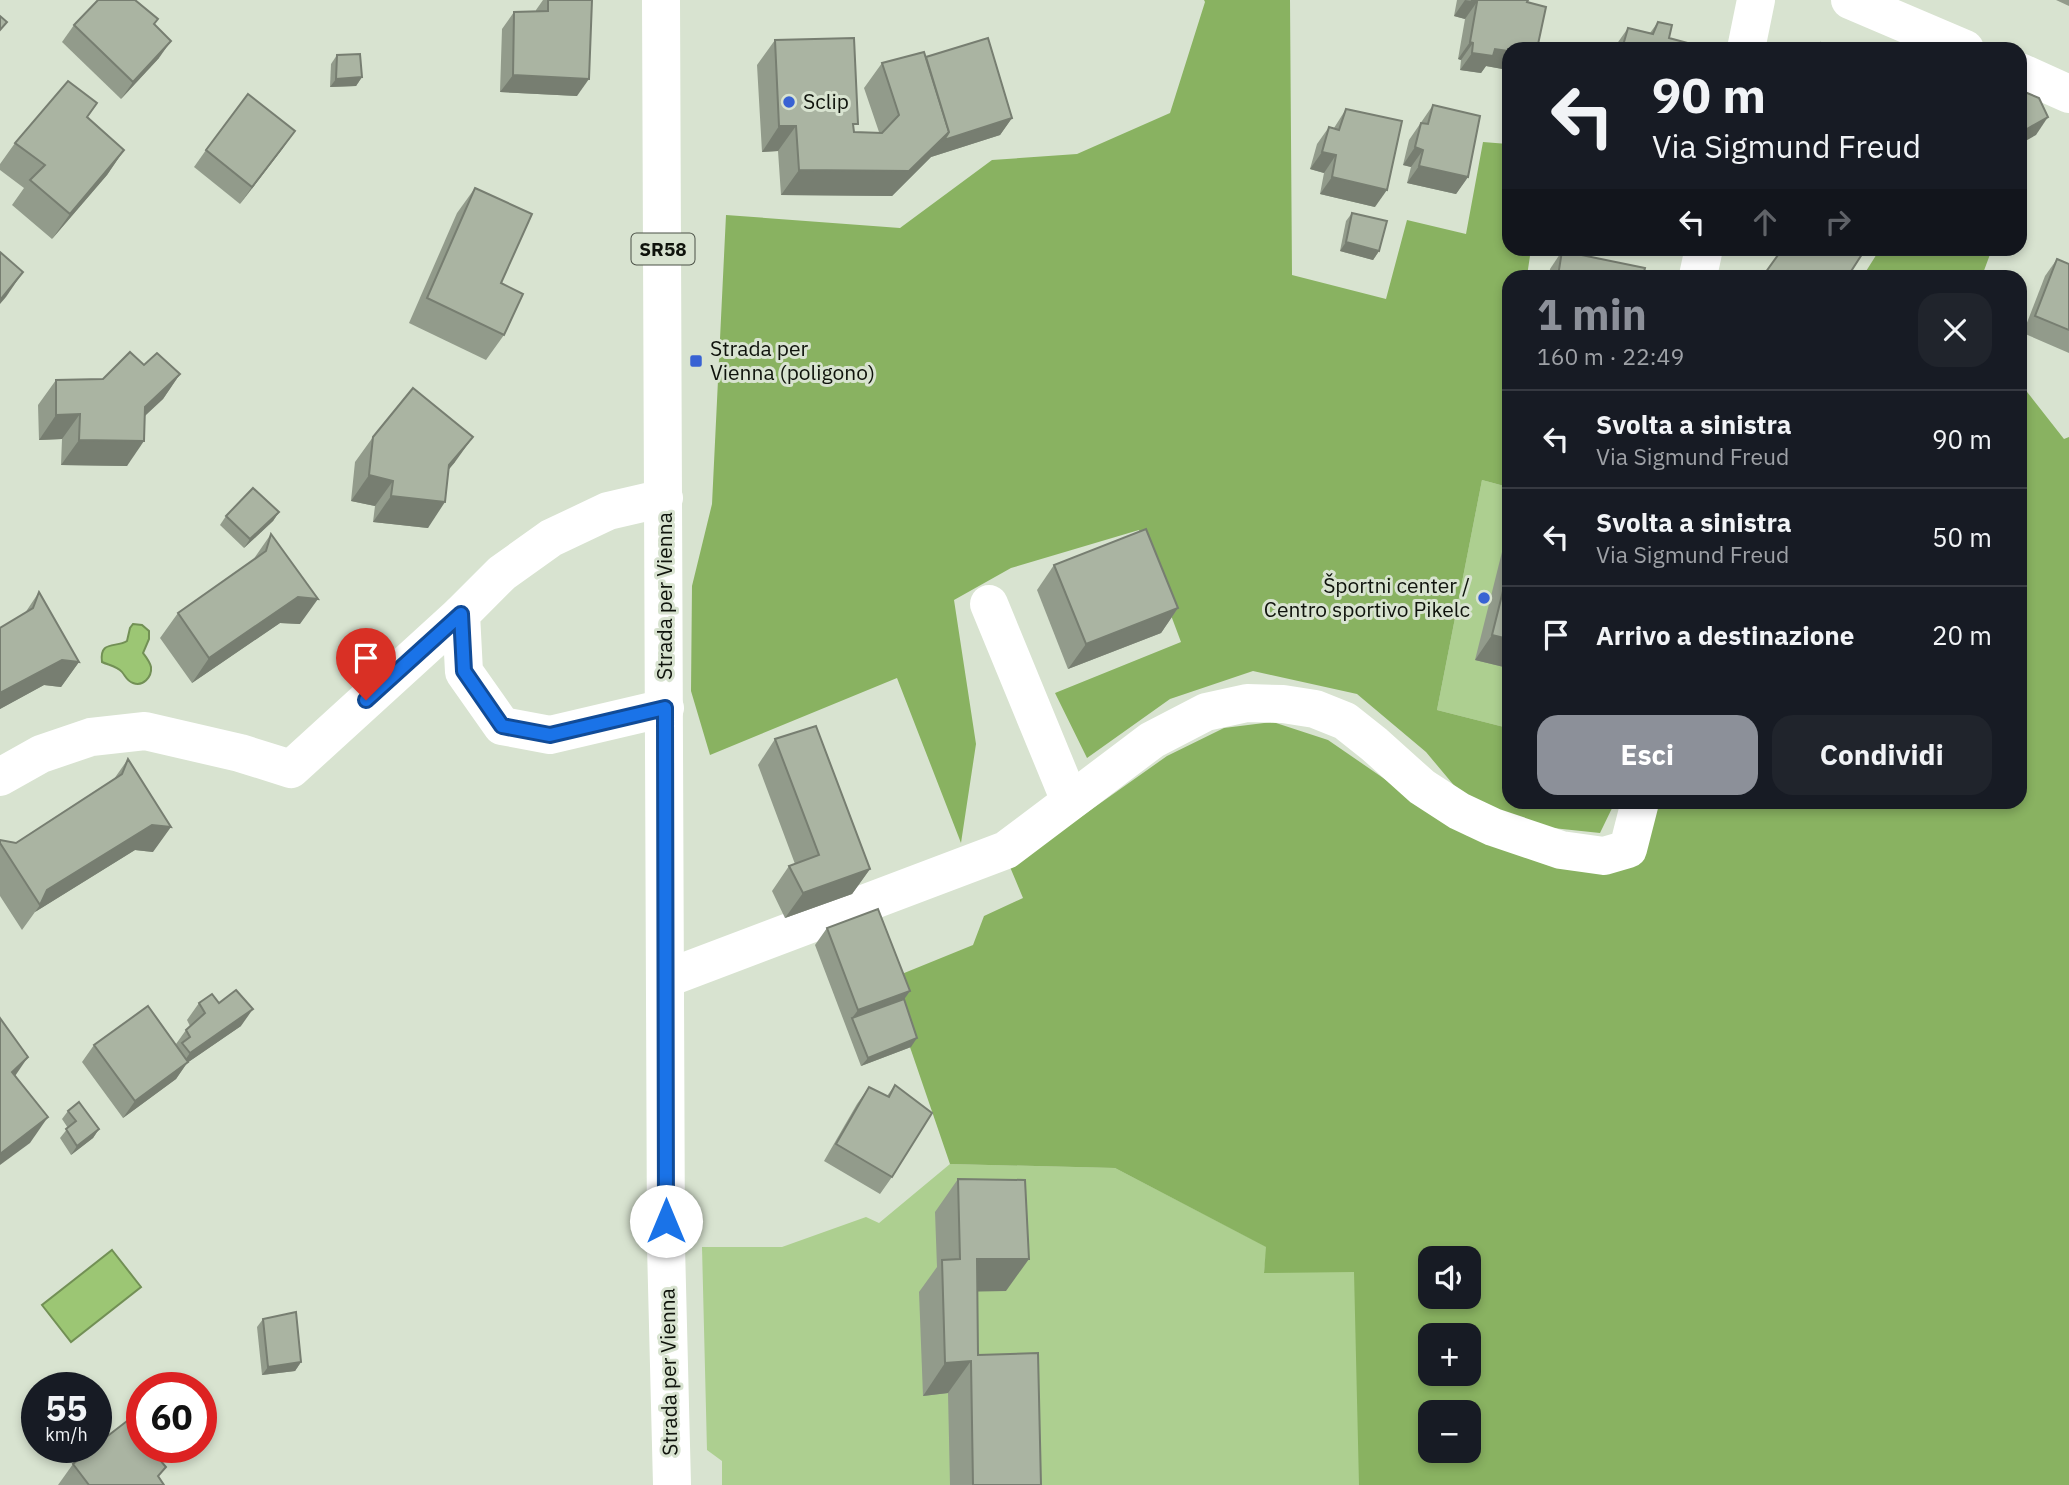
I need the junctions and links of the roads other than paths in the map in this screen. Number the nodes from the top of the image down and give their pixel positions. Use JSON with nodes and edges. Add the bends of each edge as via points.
{"nodes":[{"id":1,"x":662,"y":0,"type":"edge"},
{"id":2,"x":1756,"y":0,"type":"edge"},
{"id":3,"x":1850,"y":0,"type":"edge"},
{"id":4,"x":1747,"y":42,"type":"edge"},
{"id":5,"x":1949,"y":42,"type":"edge"},
{"id":6,"x":2027,"y":75,"type":"edge"},
{"id":7,"x":2069,"y":94,"type":"edge"},
{"id":8,"x":664,"y":498,"type":"junction"},
{"id":9,"x":989,"y":604,"type":"dead end"},
{"id":10,"x":461,"y":614,"type":"junction"},
{"id":11,"x":665,"y":708,"type":"junction"},
{"id":12,"x":0,"y":777,"type":"edge"},
{"id":13,"x":1070,"y":801,"type":"junction"},
{"id":14,"x":1638,"y":809,"type":"edge"},
{"id":15,"x":665,"y":979,"type":"junction"},
{"id":16,"x":672,"y":1485,"type":"edge"}],
"edges":[{"from":1,"to":8,"type":"street","name":"Strada per Vienna","number":"SR58"},
{"from":2,"to":4,"type":"street"},
{"from":3,"to":5,"type":"street"},
{"from":6,"to":7,"type":"street"},
{"from":8,"to":10,"type":"street","via":[[608,511],[551,538],[502,573]]},
{"from":8,"to":11,"type":"street","name":"Strada per Vienna","number":"SR58"},
{"from":9,"to":13,"type":"street"},
{"from":10,"to":11,"type":"street","via":[[464,671],[502,726],[550,735]]},
{"from":10,"to":12,"type":"street","via":[[291,769],[145,731],[91,737],[41,754]]},
{"from":11,"to":15,"type":"street","name":"Strada per Vienna","number":"SR58"},
{"from":13,"to":14,"type":"street","via":[[1152,740],[1206,712],[1247,703],[1315,709],[1345,722],[1459,811],[1561,850],[1604,856],[1628,849]]},
{"from":13,"to":15,"type":"street","via":[[1006,850]]},
{"from":15,"to":16,"type":"street","name":"Strada per Vienna","number":"SR58"}]}
